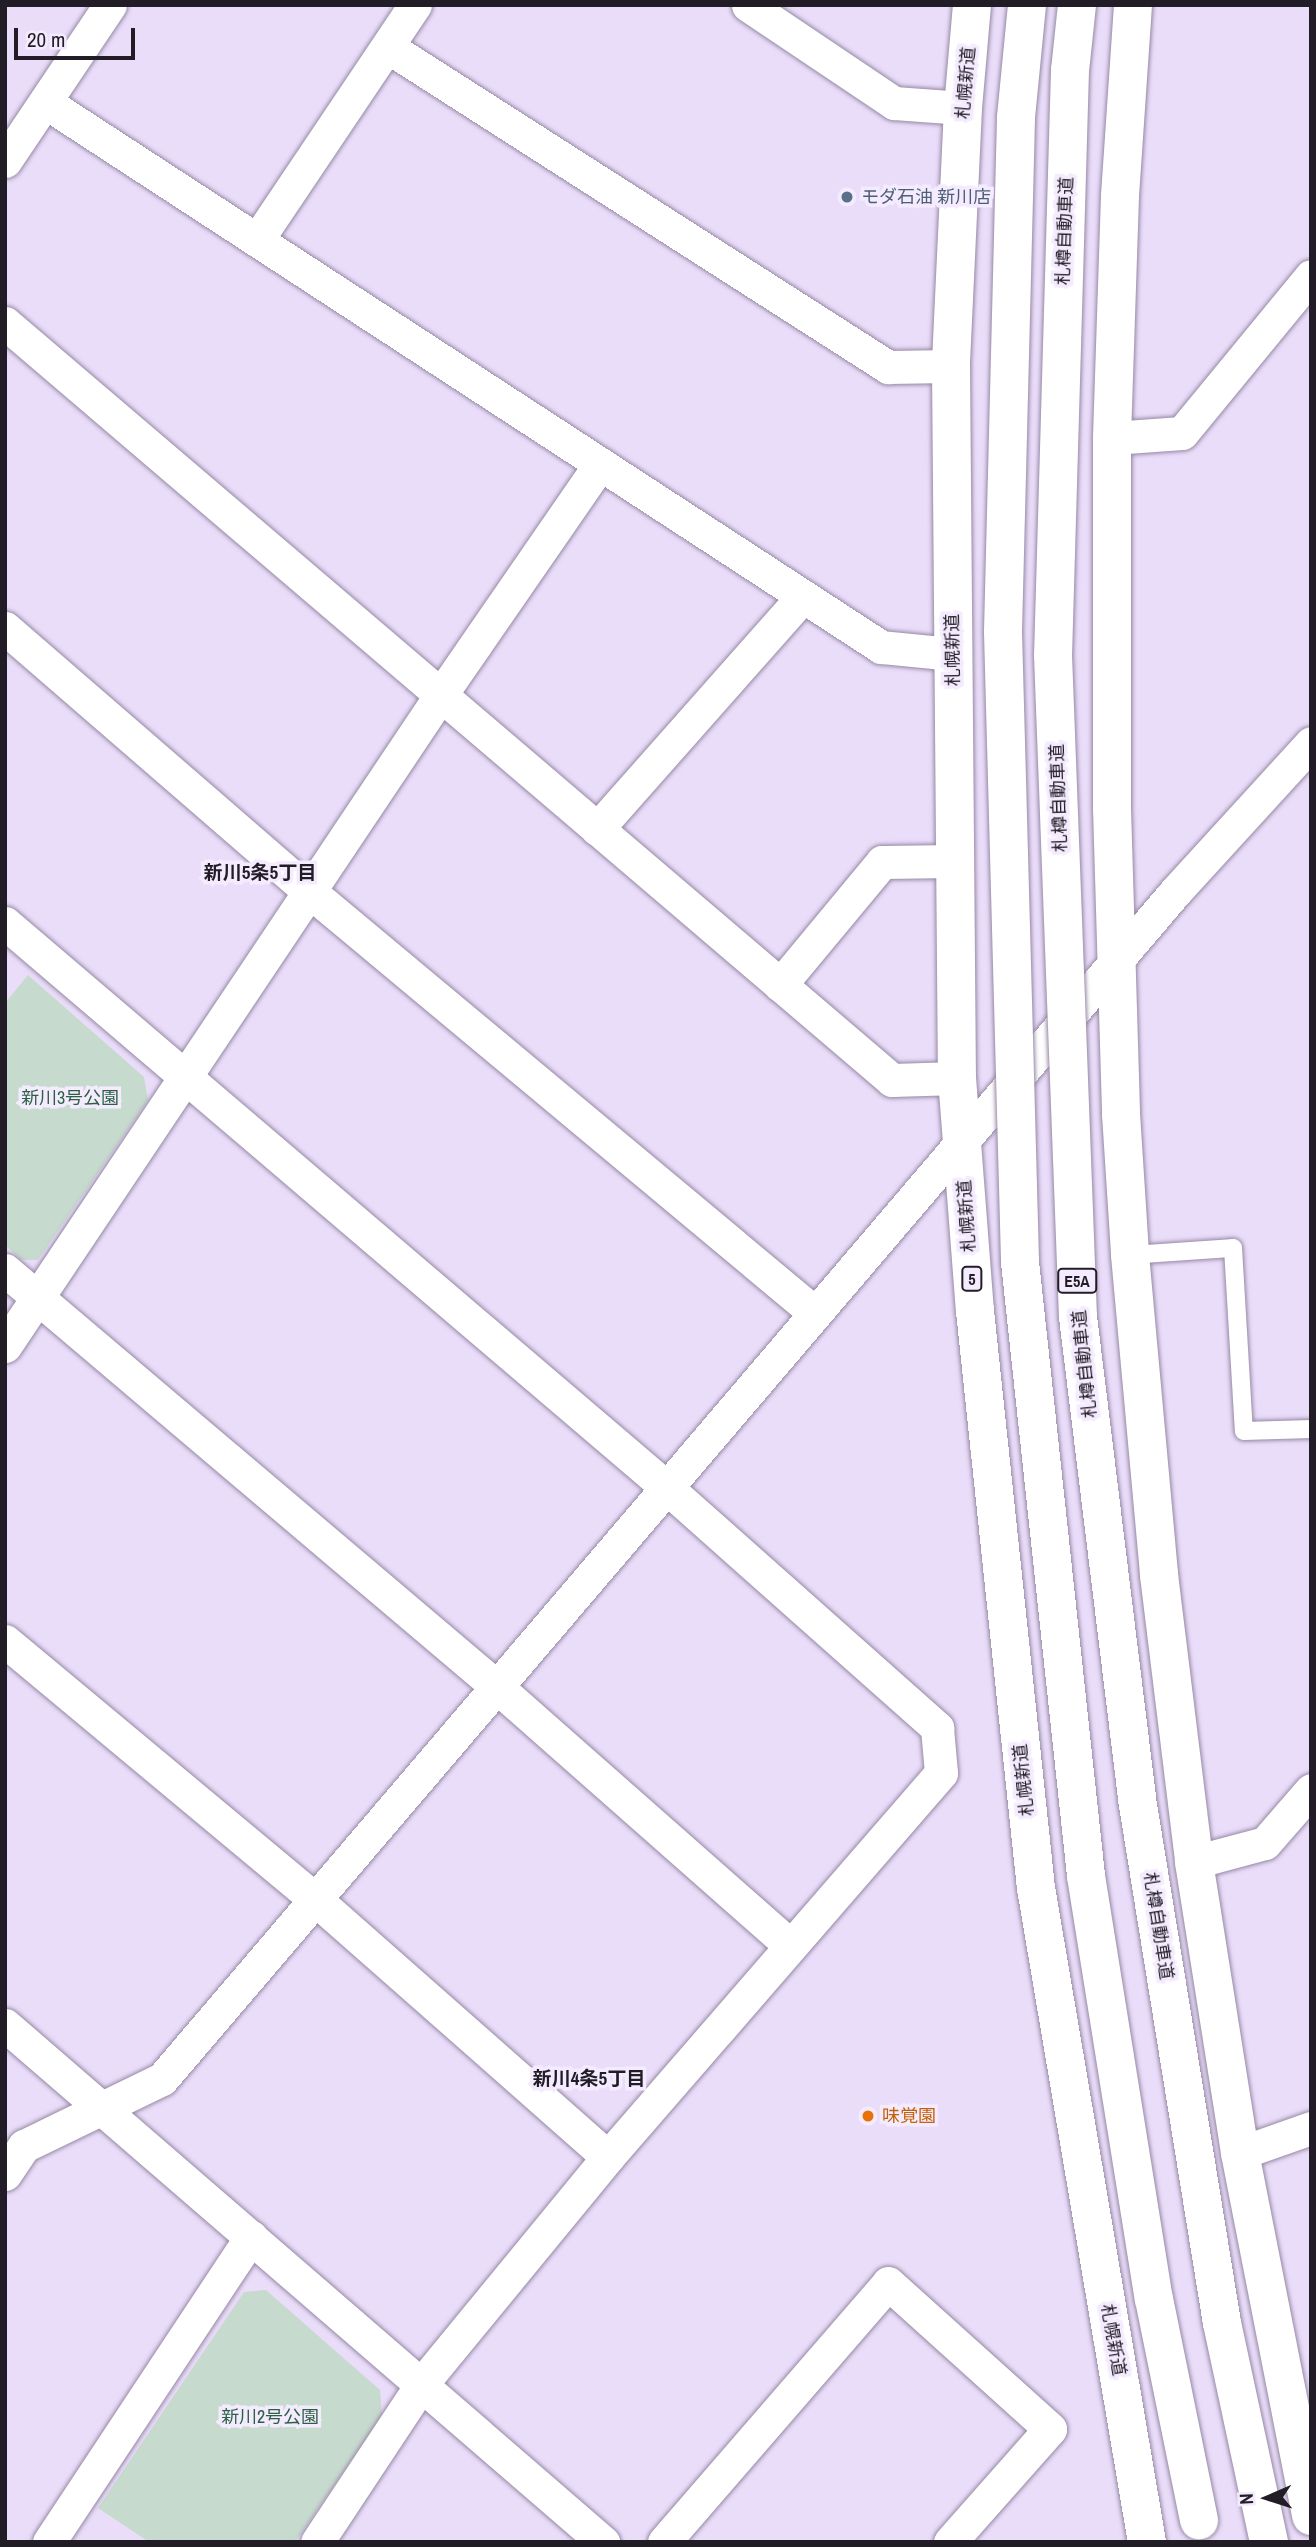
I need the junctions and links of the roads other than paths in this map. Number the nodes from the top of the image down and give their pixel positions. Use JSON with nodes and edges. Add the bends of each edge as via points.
{"nodes":[{"id":1,"x":110,"y":5,"type":"edge"},
{"id":2,"x":415,"y":5,"type":"edge"},
{"id":3,"x":748,"y":5,"type":"edge"},
{"id":4,"x":972,"y":5,"type":"edge"},
{"id":5,"x":1027,"y":5,"type":"edge"},
{"id":6,"x":1077,"y":5,"type":"edge"},
{"id":7,"x":1133,"y":5,"type":"edge"},
{"id":8,"x":388,"y":47,"type":"junction"},
{"id":9,"x":45,"y":102,"type":"junction"},
{"id":10,"x":963,"y":108,"type":"junction"},
{"id":11,"x":5,"y":160,"type":"edge"},
{"id":12,"x":257,"y":240,"type":"junction"},
{"id":13,"x":1311,"y":276,"type":"edge"},
{"id":14,"x":5,"y":323,"type":"edge"},
{"id":15,"x":951,"y":366,"type":"junction"},
{"id":16,"x":1112,"y":438,"type":"junction"},
{"id":17,"x":600,"y":464,"type":"junction"},
{"id":18,"x":803,"y":596,"type":"junction"},
{"id":19,"x":5,"y":628,"type":"edge"},
{"id":20,"x":953,"y":654,"type":"junction"},
{"id":21,"x":440,"y":696,"type":"junction"},
{"id":22,"x":1309,"y":749,"type":"edge"},
{"id":23,"x":597,"y":829,"type":"junction"},
{"id":24,"x":955,"y":861,"type":"junction"},
{"id":25,"x":309,"y":891,"type":"junction"},
{"id":26,"x":5,"y":923,"type":"edge"},
{"id":27,"x":1116,"y":961,"type":"junction"},
{"id":28,"x":780,"y":985,"type":"junction"},
{"id":29,"x":184,"y":1077,"type":"junction"},
{"id":30,"x":957,"y":1078,"type":"junction"},
{"id":31,"x":962,"y":1140,"type":"junction"},
{"id":32,"x":1130,"y":1255,"type":"junction"},
{"id":33,"x":5,"y":1270,"type":"edge"},
{"id":34,"x":37,"y":1298,"type":"junction"},
{"id":35,"x":815,"y":1313,"type":"junction"},
{"id":36,"x":5,"y":1346,"type":"edge"},
{"id":37,"x":1311,"y":1429,"type":"edge"},
{"id":38,"x":666,"y":1487,"type":"junction"},
{"id":39,"x":5,"y":1641,"type":"edge"},
{"id":40,"x":496,"y":1687,"type":"junction"},
{"id":41,"x":1311,"y":1790,"type":"edge"},
{"id":42,"x":1194,"y":1862,"type":"junction"},
{"id":43,"x":315,"y":1899,"type":"junction"},
{"id":44,"x":790,"y":1945,"type":"junction"},
{"id":45,"x":5,"y":2025,"type":"edge"},
{"id":46,"x":103,"y":2110,"type":"junction"},
{"id":47,"x":1311,"y":2128,"type":"edge"},
{"id":48,"x":1240,"y":2153,"type":"junction"},
{"id":49,"x":608,"y":2157,"type":"junction"},
{"id":50,"x":5,"y":2174,"type":"edge"},
{"id":51,"x":251,"y":2238,"type":"junction"},
{"id":52,"x":421,"y":2385,"type":"junction"},
{"id":53,"x":1300,"y":2409,"type":"edge"},
{"id":54,"x":1311,"y":2516,"type":"edge"},
{"id":55,"x":1199,"y":2520,"type":"dead end"},
{"id":56,"x":49,"y":2542,"type":"edge"},
{"id":57,"x":317,"y":2542,"type":"edge"},
{"id":58,"x":603,"y":2542,"type":"edge"},
{"id":59,"x":664,"y":2542,"type":"edge"},
{"id":60,"x":950,"y":2542,"type":"edge"},
{"id":61,"x":1147,"y":2542,"type":"edge"},
{"id":62,"x":1269,"y":2542,"type":"edge"}],
"edges":[{"from":1,"to":9,"type":"street"},
{"from":2,"to":8,"type":"street"},
{"from":3,"to":10,"type":"street","via":[[894,103]]},
{"from":4,"to":10,"type":"highway","name":"札幌新道","number":"5"},
{"from":5,"to":55,"type":"highway","bridge":true,"via":[[1016,118],[1003,632],[1020,1262],[1086,1876],[1154,2300]]},
{"from":6,"to":62,"type":"highway","name":"札樽自動車道","number":"E5A","bridge":true,"via":[[1070,70],[1053,655],[1078,1317],[1137,1799],[1223,2323]]},
{"from":7,"to":16,"type":"highway","via":[[1120,196]]},
{"from":8,"to":12,"type":"street"},
{"from":8,"to":15,"type":"street","via":[[888,367]]},
{"from":9,"to":11,"type":"street"},
{"from":9,"to":12,"type":"street"},
{"from":10,"to":15,"type":"highway","name":"札幌新道","number":"5"},
{"from":12,"to":17,"type":"street"},
{"from":13,"to":16,"type":"street","via":[[1182,433]]},
{"from":14,"to":21,"type":"street"},
{"from":15,"to":20,"type":"highway","name":"札幌新道","number":"5"},
{"from":16,"to":27,"type":"highway"},
{"from":17,"to":18,"type":"street"},
{"from":17,"to":21,"type":"street"},
{"from":18,"to":20,"type":"street","via":[[881,647]]},
{"from":18,"to":23,"type":"street"},
{"from":19,"to":25,"type":"street"},
{"from":20,"to":24,"type":"highway","name":"札幌新道","number":"5"},
{"from":21,"to":23,"type":"street"},
{"from":21,"to":25,"type":"street"},
{"from":22,"to":27,"type":"street"},
{"from":23,"to":28,"type":"street"},
{"from":24,"to":28,"type":"street","via":[[882,862]]},
{"from":24,"to":30,"type":"highway","name":"札幌新道","number":"5"},
{"from":25,"to":29,"type":"street"},
{"from":25,"to":35,"type":"street"},
{"from":26,"to":29,"type":"street"},
{"from":27,"to":31,"type":"street"},
{"from":27,"to":32,"type":"highway"},
{"from":28,"to":30,"type":"street","via":[[892,1080]]},
{"from":29,"to":34,"type":"street"},
{"from":29,"to":38,"type":"street"},
{"from":30,"to":31,"type":"highway","name":"札幌新道","number":"5"},
{"from":31,"to":35,"type":"street"},
{"from":31,"to":61,"type":"highway","name":"札幌新道","number":"5","via":[[975,1311],[1036,1888]]},
{"from":32,"to":37,"type":"lane","via":[[1233,1248],[1244,1431]]},
{"from":32,"to":42,"type":"highway","via":[[1159,1575]]},
{"from":33,"to":34,"type":"street"},
{"from":34,"to":36,"type":"street"},
{"from":34,"to":40,"type":"street"},
{"from":35,"to":38,"type":"street"},
{"from":38,"to":40,"type":"street"},
{"from":38,"to":44,"type":"street","via":[[937,1728],[941,1773]]},
{"from":39,"to":43,"type":"street"},
{"from":40,"to":43,"type":"street"},
{"from":40,"to":44,"type":"street"},
{"from":41,"to":42,"type":"street","via":[[1265,1843]]},
{"from":42,"to":48,"type":"highway"},
{"from":43,"to":46,"type":"street","via":[[162,2079]]},
{"from":43,"to":49,"type":"street"},
{"from":44,"to":49,"type":"street"},
{"from":45,"to":46,"type":"street"},
{"from":46,"to":50,"type":"street","via":[[24,2147]]},
{"from":46,"to":51,"type":"street"},
{"from":47,"to":48,"type":"street"},
{"from":48,"to":53,"type":"highway"},
{"from":49,"to":52,"type":"street"},
{"from":51,"to":52,"type":"street"},
{"from":51,"to":56,"type":"street"},
{"from":52,"to":57,"type":"street"},
{"from":52,"to":58,"type":"street"},
{"from":53,"to":54,"type":"highway"},
{"from":59,"to":60,"type":"street","via":[[888,2283],[1050,2429]]}]}
